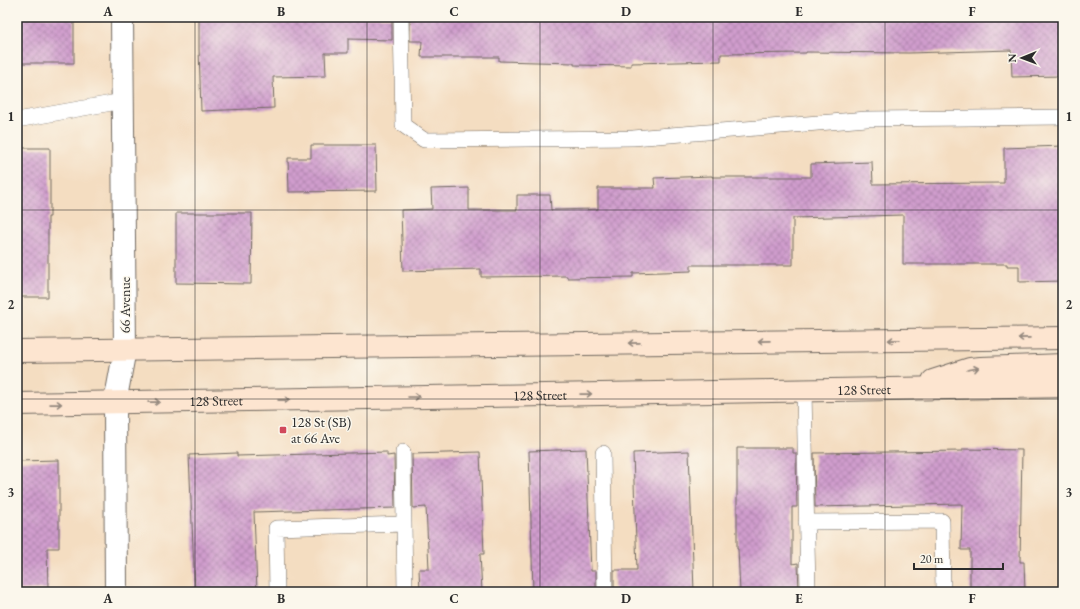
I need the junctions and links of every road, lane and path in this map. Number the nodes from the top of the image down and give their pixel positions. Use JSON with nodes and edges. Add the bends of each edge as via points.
{"nodes":[{"id":1,"x":122,"y":17,"type":"edge"},
{"id":2,"x":401,"y":17,"type":"edge"},
{"id":3,"x":123,"y":101,"type":"junction"},
{"id":4,"x":1063,"y":117,"type":"edge"},
{"id":5,"x":17,"y":120,"type":"edge"},
{"id":6,"x":1063,"y":338,"type":"edge"},
{"id":7,"x":125,"y":349,"type":"junction"},
{"id":8,"x":17,"y":351,"type":"edge"},
{"id":9,"x":1063,"y":365,"type":"edge"},
{"id":10,"x":1063,"y":386,"type":"edge"},
{"id":11,"x":909,"y":388,"type":"junction"},
{"id":12,"x":804,"y":390,"type":"junction"},
{"id":13,"x":115,"y":403,"type":"junction"},
{"id":14,"x":17,"y":404,"type":"edge"},
{"id":15,"x":403,"y":452,"type":"dead end"},
{"id":16,"x":603,"y":452,"type":"dead end"},
{"id":17,"x":806,"y":522,"type":"junction"},
{"id":18,"x":404,"y":524,"type":"junction"},
{"id":19,"x":116,"y":592,"type":"edge"},
{"id":20,"x":277,"y":592,"type":"edge"},
{"id":21,"x":405,"y":592,"type":"edge"},
{"id":22,"x":605,"y":592,"type":"edge"},
{"id":23,"x":808,"y":592,"type":"edge"},
{"id":24,"x":943,"y":592,"type":"edge"}],
"edges":[{"from":1,"to":3,"type":"street","name":"66 Avenue"},
{"from":2,"to":4,"type":"lane","via":[[403,125],[424,140],[632,138],[867,119]]},
{"from":3,"to":5,"type":"lane"},
{"from":3,"to":7,"type":"street","name":"66 Avenue"},
{"from":6,"to":7,"type":"main road","one_way":true},
{"from":7,"to":8,"type":"main road"},
{"from":7,"to":13,"type":"street","name":"66 Avenue"},
{"from":11,"to":9,"type":"main road","one_way":true,"via":[[970,370]]},
{"from":10,"to":11,"type":"main road","name":"128 Street"},
{"from":11,"to":12,"type":"main road","name":"128 Street"},
{"from":13,"to":12,"type":"main road","name":"128 Street","one_way":true},
{"from":12,"to":17,"type":"lane"},
{"from":14,"to":13,"type":"main road","name":"128 Street","one_way":true},
{"from":13,"to":19,"type":"street","name":"66 Avenue"},
{"from":15,"to":18,"type":"lane"},
{"from":16,"to":22,"type":"lane"},
{"from":17,"to":23,"type":"lane"},
{"from":17,"to":24,"type":"lane","via":[[942,521]]},
{"from":18,"to":20,"type":"lane","via":[[276,528]]},
{"from":18,"to":21,"type":"lane"}]}
